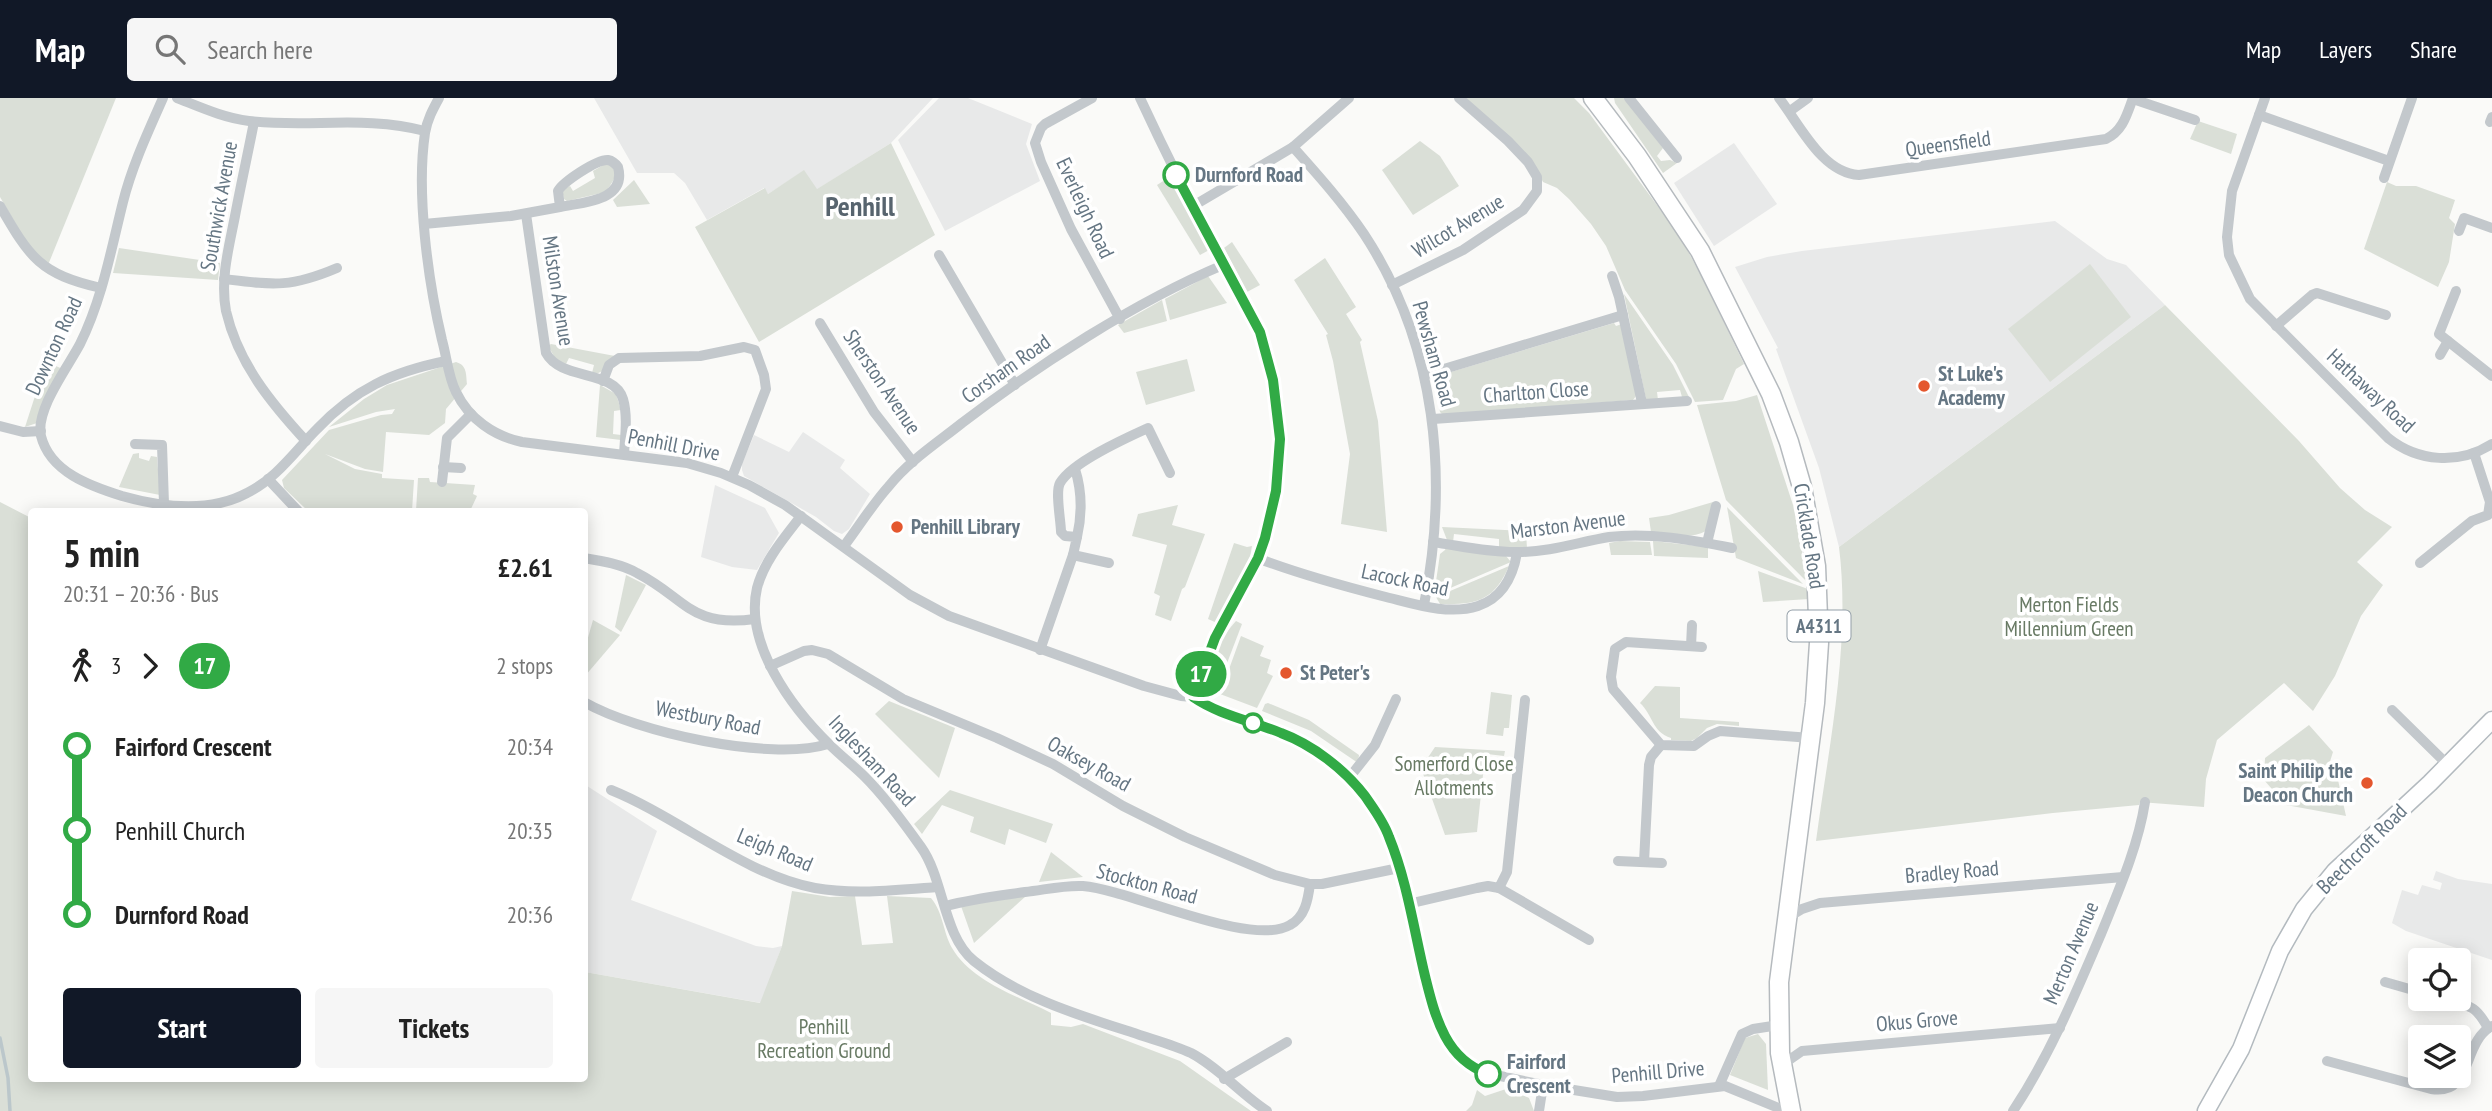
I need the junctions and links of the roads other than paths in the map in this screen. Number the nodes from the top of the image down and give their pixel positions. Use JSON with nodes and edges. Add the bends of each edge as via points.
{"nodes":[{"id":1,"x":163,"y":98,"type":"edge"},
{"id":2,"x":177,"y":98,"type":"edge"},
{"id":3,"x":439,"y":98,"type":"edge"},
{"id":4,"x":1092,"y":98,"type":"edge"},
{"id":5,"x":1140,"y":98,"type":"edge"},
{"id":6,"x":1349,"y":98,"type":"edge"},
{"id":7,"x":1458,"y":98,"type":"edge"},
{"id":8,"x":1592,"y":98,"type":"edge"},
{"id":9,"x":1629,"y":98,"type":"edge"},
{"id":10,"x":1779,"y":98,"type":"edge"},
{"id":11,"x":1808,"y":98,"type":"edge"},
{"id":12,"x":2265,"y":98,"type":"edge"},
{"id":13,"x":2412,"y":98,"type":"edge"},
{"id":14,"x":2133,"y":99,"type":"edge"},
{"id":15,"x":1790,"y":111,"type":"junction"},
{"id":16,"x":2259,"y":115,"type":"junction"},
{"id":17,"x":2195,"y":120,"type":"dead end"},
{"id":18,"x":254,"y":122,"type":"junction"},
{"id":19,"x":425,"y":131,"type":"junction"},
{"id":20,"x":1293,"y":147,"type":"junction"},
{"id":21,"x":1670,"y":155,"type":"dead end"},
{"id":22,"x":2389,"y":161,"type":"junction"},
{"id":23,"x":2384,"y":178,"type":"dead end"},
{"id":24,"x":0,"y":206,"type":"edge"},
{"id":25,"x":1193,"y":206,"type":"junction"},
{"id":26,"x":560,"y":208,"type":"junction"},
{"id":27,"x":526,"y":214,"type":"junction"},
{"id":28,"x":424,"y":224,"type":"junction"},
{"id":29,"x":2492,"y":228,"type":"edge"},
{"id":30,"x":2459,"y":231,"type":"dead end"},
{"id":31,"x":939,"y":255,"type":"dead end"},
{"id":32,"x":1223,"y":265,"type":"junction"},
{"id":33,"x":337,"y":268,"type":"dead end"},
{"id":34,"x":1612,"y":276,"type":"dead end"},
{"id":35,"x":224,"y":279,"type":"junction"},
{"id":36,"x":1392,"y":285,"type":"junction"},
{"id":37,"x":101,"y":288,"type":"junction"},
{"id":38,"x":2456,"y":291,"type":"dead end"},
{"id":39,"x":1623,"y":316,"type":"junction"},
{"id":40,"x":2386,"y":316,"type":"dead end"},
{"id":41,"x":1120,"y":319,"type":"junction"},
{"id":42,"x":820,"y":323,"type":"dead end"},
{"id":43,"x":2276,"y":326,"type":"junction"},
{"id":44,"x":2448,"y":341,"type":"junction"},
{"id":45,"x":2440,"y":355,"type":"dead end"},
{"id":46,"x":446,"y":361,"type":"junction"},
{"id":47,"x":1424,"y":375,"type":"junction"},
{"id":48,"x":2492,"y":376,"type":"edge"},
{"id":49,"x":603,"y":381,"type":"junction"},
{"id":50,"x":1015,"y":385,"type":"junction"},
{"id":51,"x":1687,"y":401,"type":"dead end"},
{"id":52,"x":1642,"y":403,"type":"junction"},
{"id":53,"x":471,"y":414,"type":"junction"},
{"id":54,"x":1433,"y":419,"type":"junction"},
{"id":55,"x":0,"y":426,"type":"edge"},
{"id":56,"x":41,"y":431,"type":"junction"},
{"id":57,"x":306,"y":441,"type":"junction"},
{"id":58,"x":135,"y":444,"type":"dead end"},
{"id":59,"x":2492,"y":444,"type":"edge"},
{"id":60,"x":2474,"y":453,"type":"junction"},
{"id":61,"x":624,"y":454,"type":"junction"},
{"id":62,"x":913,"y":462,"type":"junction"},
{"id":63,"x":443,"y":467,"type":"junction"},
{"id":64,"x":461,"y":468,"type":"dead end"},
{"id":65,"x":1075,"y":469,"type":"junction"},
{"id":66,"x":1170,"y":474,"type":"dead end"},
{"id":67,"x":733,"y":477,"type":"junction"},
{"id":68,"x":268,"y":480,"type":"junction"},
{"id":69,"x":442,"y":482,"type":"dead end"},
{"id":70,"x":164,"y":504,"type":"junction"},
{"id":71,"x":1716,"y":506,"type":"dead end"},
{"id":72,"x":295,"y":508,"type":"edge"},
{"id":73,"x":801,"y":516,"type":"junction"},
{"id":74,"x":2490,"y":517,"type":"edge"},
{"id":75,"x":1077,"y":537,"type":"junction"},
{"id":76,"x":1433,"y":542,"type":"junction"},
{"id":77,"x":1707,"y":543,"type":"junction"},
{"id":78,"x":844,"y":546,"type":"junction"},
{"id":79,"x":1732,"y":548,"type":"dead end"},
{"id":80,"x":1517,"y":553,"type":"junction"},
{"id":81,"x":1073,"y":555,"type":"junction"},
{"id":82,"x":1258,"y":558,"type":"junction"},
{"id":83,"x":588,"y":559,"type":"edge"},
{"id":84,"x":1109,"y":563,"type":"dead end"},
{"id":85,"x":2420,"y":563,"type":"dead end"},
{"id":86,"x":1424,"y":605,"type":"junction"},
{"id":87,"x":755,"y":619,"type":"junction"},
{"id":88,"x":1692,"y":625,"type":"dead end"},
{"id":89,"x":1040,"y":650,"type":"junction"},
{"id":90,"x":771,"y":666,"type":"junction"},
{"id":91,"x":1193,"y":697,"type":"junction"},
{"id":92,"x":1396,"y":699,"type":"dead end"},
{"id":93,"x":1525,"y":700,"type":"dead end"},
{"id":94,"x":588,"y":704,"type":"edge"},
{"id":95,"x":2392,"y":710,"type":"dead end"},
{"id":96,"x":2492,"y":720,"type":"edge"},
{"id":97,"x":1811,"y":738,"type":"junction"},
{"id":98,"x":828,"y":744,"type":"junction"},
{"id":99,"x":1661,"y":745,"type":"junction"},
{"id":100,"x":2448,"y":765,"type":"junction"},
{"id":101,"x":1349,"y":778,"type":"junction"},
{"id":102,"x":611,"y":790,"type":"dead end"},
{"id":103,"x":2145,"y":802,"type":"dead end"},
{"id":104,"x":1618,"y":861,"type":"dead end"},
{"id":105,"x":1644,"y":862,"type":"junction"},
{"id":106,"x":1662,"y":863,"type":"dead end"},
{"id":107,"x":1399,"y":868,"type":"junction"},
{"id":108,"x":2123,"y":877,"type":"junction"},
{"id":109,"x":1311,"y":884,"type":"junction"},
{"id":110,"x":938,"y":887,"type":"junction"},
{"id":111,"x":1499,"y":888,"type":"junction"},
{"id":112,"x":1408,"y":904,"type":"junction"},
{"id":113,"x":946,"y":906,"type":"junction"},
{"id":114,"x":1787,"y":918,"type":"junction"},
{"id":115,"x":1589,"y":940,"type":"dead end"},
{"id":116,"x":2385,"y":982,"type":"dead end"},
{"id":117,"x":2408,"y":989,"type":"edge"},
{"id":118,"x":2471,"y":1007,"type":"edge"},
{"id":119,"x":1779,"y":1025,"type":"junction"},
{"id":120,"x":2490,"y":1027,"type":"edge"},
{"id":121,"x":2060,"y":1028,"type":"junction"},
{"id":122,"x":1287,"y":1042,"type":"dead end"},
{"id":123,"x":2327,"y":1061,"type":"dead end"},
{"id":124,"x":1782,"y":1065,"type":"junction"},
{"id":125,"x":1224,"y":1079,"type":"junction"},
{"id":126,"x":1543,"y":1085,"type":"junction"},
{"id":127,"x":1719,"y":1086,"type":"junction"},
{"id":128,"x":1267,"y":1111,"type":"edge"},
{"id":129,"x":1539,"y":1111,"type":"edge"},
{"id":130,"x":1786,"y":1111,"type":"edge"},
{"id":131,"x":1791,"y":1111,"type":"edge"},
{"id":132,"x":2013,"y":1111,"type":"edge"},
{"id":133,"x":2206,"y":1111,"type":"edge"}],
"edges":[{"from":1,"to":37,"type":"street","name":"Downton Road","via":[[129,184]]},
{"from":2,"to":18,"type":"street"},
{"from":3,"to":19,"type":"street","name":"Penhill Drive"},
{"from":4,"to":41,"type":"street","name":"Everleigh Road","via":[[1045,124],[1035,144],[1071,229]]},
{"from":5,"to":25,"type":"street"},
{"from":6,"to":20,"type":"street"},
{"from":7,"to":36,"type":"street","name":"Wilcot Avenue","via":[[1528,162],[1537,177],[1537,191],[1523,209],[1463,250]]},
{"from":8,"to":97,"type":"main road","name":"Cricklade Road","number":"A4311","via":[[1697,245],[1759,369],[1789,442],[1802,487],[1817,578],[1818,668]]},
{"from":9,"to":21,"type":"street"},
{"from":10,"to":15,"type":"street","name":"Queensfield"},
{"from":11,"to":15,"type":"street"},
{"from":12,"to":16,"type":"street","name":"Hathaway Road"},
{"from":13,"to":22,"type":"street"},
{"from":14,"to":15,"type":"street","name":"Queensfield","via":[[2122,125],[2106,139],[1859,175],[1829,164]]},
{"from":14,"to":17,"type":"street","name":"Queensfield"},
{"from":16,"to":22,"type":"street"},
{"from":16,"to":43,"type":"street","name":"Hathaway Road","via":[[2232,191],[2227,237],[2229,255],[2250,299]]},
{"from":18,"to":19,"type":"street","via":[[366,122]]},
{"from":18,"to":35,"type":"street","name":"Southwick Avenue"},
{"from":19,"to":28,"type":"street","name":"Penhill Drive"},
{"from":20,"to":25,"type":"street"},
{"from":20,"to":36,"type":"street","name":"Pewsham Road","via":[[1353,220]]},
{"from":22,"to":23,"type":"street"},
{"from":24,"to":37,"type":"street","via":[[21,243],[40,264],[66,278]]},
{"from":25,"to":32,"type":"street"},
{"from":26,"to":26,"type":"street","via":[[558,191],[565,182],[605,160],[618,167],[619,183],[611,194]]},
{"from":26,"to":27,"type":"street"},
{"from":27,"to":28,"type":"street"},
{"from":27,"to":49,"type":"street","name":"Milston Avenue","via":[[546,353],[560,367]]},
{"from":28,"to":46,"type":"street","name":"Penhill Drive"},
{"from":29,"to":30,"type":"street","via":[[2464,218]]},
{"from":31,"to":50,"type":"street"},
{"from":32,"to":41,"type":"street","name":"Corsham Road"},
{"from":32,"to":82,"type":"street","via":[[1260,332],[1280,418],[1276,491]]},
{"from":33,"to":35,"type":"street","via":[[282,284]]},
{"from":34,"to":39,"type":"street"},
{"from":35,"to":57,"type":"street","name":"Southwick Avenue","via":[[227,313],[242,356],[259,385]]},
{"from":36,"to":47,"type":"street","name":"Pewsham Road"},
{"from":37,"to":56,"type":"street","name":"Downton Road","via":[[87,330],[42,415]]},
{"from":38,"to":44,"type":"street","via":[[2439,334]]},
{"from":39,"to":47,"type":"street","name":"Charlton Close"},
{"from":39,"to":52,"type":"street"},
{"from":40,"to":43,"type":"street","via":[[2317,293]]},
{"from":41,"to":50,"type":"street","name":"Corsham Road"},
{"from":42,"to":62,"type":"street","name":"Sherston Avenue","via":[[874,412]]},
{"from":43,"to":60,"type":"street","name":"Hathaway Road","via":[[2396,444],[2437,458]]},
{"from":44,"to":45,"type":"street"},
{"from":44,"to":48,"type":"street"},
{"from":46,"to":53,"type":"street","name":"Penhill Drive","via":[[455,391]]},
{"from":46,"to":57,"type":"street","via":[[379,381],[346,402]]},
{"from":47,"to":54,"type":"street","name":"Pewsham Road"},
{"from":49,"to":61,"type":"street","via":[[614,386],[624,401]]},
{"from":49,"to":67,"type":"street","via":[[615,359],[700,356],[751,348],[757,353],[766,389]]},
{"from":50,"to":62,"type":"street","name":"Corsham Road"},
{"from":51,"to":52,"type":"street","name":"Charlton Close"},
{"from":52,"to":54,"type":"street","name":"Charlton Close"},
{"from":53,"to":61,"type":"street","name":"Penhill Drive","via":[[494,432],[514,440]]},
{"from":53,"to":63,"type":"street","via":[[447,438]]},
{"from":54,"to":76,"type":"street","name":"Pewsham Road","via":[[1437,481]]},
{"from":55,"to":56,"type":"street"},
{"from":56,"to":70,"type":"street","via":[[54,461],[74,476],[114,493]]},
{"from":57,"to":68,"type":"street"},
{"from":58,"to":70,"type":"street","via":[[162,445]]},
{"from":59,"to":60,"type":"street","name":"Hathaway Road"},
{"from":60,"to":74,"type":"street","via":[[2490,502]]},
{"from":61,"to":67,"type":"street","name":"Penhill Drive","via":[[698,465]]},
{"from":62,"to":78,"type":"street","name":"Corsham Road","via":[[889,485]]},
{"from":63,"to":64,"type":"street"},
{"from":63,"to":69,"type":"street"},
{"from":65,"to":66,"type":"street","via":[[1147,428]]},
{"from":65,"to":75,"type":"street","via":[[1080,512]]},
{"from":65,"to":75,"type":"street","via":[[1058,489],[1062,532]]},
{"from":67,"to":73,"type":"street","name":"Penhill Drive"},
{"from":68,"to":70,"type":"street","via":[[232,500],[194,506]]},
{"from":68,"to":72,"type":"street"},
{"from":71,"to":77,"type":"street"},
{"from":73,"to":78,"type":"street","name":"Penhill Drive"},
{"from":73,"to":87,"type":"street","name":"Inglesham Road","via":[[761,577]]},
{"from":74,"to":85,"type":"street","via":[[2472,521]]},
{"from":75,"to":81,"type":"street"},
{"from":76,"to":80,"type":"street","name":"Marston Avenue"},
{"from":76,"to":86,"type":"street","name":"Pewsham Road"},
{"from":77,"to":79,"type":"street","name":"Marston Avenue"},
{"from":77,"to":80,"type":"street","name":"Marston Avenue","via":[[1619,536]]},
{"from":78,"to":89,"type":"street","name":"Penhill Drive","via":[[932,607]]},
{"from":80,"to":86,"type":"street","name":"Lacock Road","via":[[1512,577],[1485,603],[1454,610]]},
{"from":81,"to":84,"type":"street"},
{"from":81,"to":89,"type":"street"},
{"from":82,"to":86,"type":"street","name":"Lacock Road","via":[[1332,584]]},
{"from":82,"to":91,"type":"street","via":[[1215,638]]},
{"from":83,"to":87,"type":"street","via":[[635,571],[699,615],[732,621]]},
{"from":87,"to":90,"type":"street","name":"Inglesham Road"},
{"from":88,"to":99,"type":"street","via":[[1697,646],[1626,642],[1613,653],[1613,690]]},
{"from":89,"to":91,"type":"street","name":"Penhill Drive","via":[[1144,686]]},
{"from":90,"to":98,"type":"street","name":"Inglesham Road","via":[[787,694]]},
{"from":90,"to":109,"type":"street","name":"Oaksey Road","via":[[804,651],[828,653],[903,699],[1053,764],[1185,838],[1275,875]]},
{"from":91,"to":101,"type":"street","name":"Penhill Drive","via":[[1295,739]]},
{"from":92,"to":101,"type":"street","via":[[1375,745]]},
{"from":93,"to":111,"type":"street","via":[[1507,872]]},
{"from":94,"to":98,"type":"street","name":"Westbury Road","via":[[646,726],[726,743],[793,751]]},
{"from":95,"to":100,"type":"street"},
{"from":96,"to":100,"type":"main road","name":"Beechcroft Road"},
{"from":97,"to":99,"type":"street","via":[[1720,731],[1695,746]]},
{"from":97,"to":114,"type":"main road","name":"Cricklade Road","number":"A4311"},
{"from":98,"to":110,"type":"street","name":"Inglesham Road","via":[[866,778],[907,827],[927,856]]},
{"from":99,"to":105,"type":"street","via":[[1649,765]]},
{"from":100,"to":133,"type":"main road","name":"Beechcroft Road","via":[[2335,871],[2304,909],[2280,951],[2241,1049]]},
{"from":101,"to":107,"type":"street","name":"Penhill Drive","via":[[1381,820]]},
{"from":102,"to":110,"type":"street","name":"Leigh Road","via":[[757,867],[797,883],[828,889]]},
{"from":103,"to":108,"type":"street","name":"Merton Avenue"},
{"from":104,"to":105,"type":"street"},
{"from":105,"to":106,"type":"street"},
{"from":107,"to":109,"type":"street","name":"Oaksey Road"},
{"from":107,"to":112,"type":"street","name":"Penhill Drive"},
{"from":108,"to":114,"type":"street","name":"Bradley Road","via":[[1820,903]]},
{"from":108,"to":121,"type":"street","name":"Merton Avenue"},
{"from":109,"to":113,"type":"street","name":"Stockton Road","via":[[1302,913],[1289,926],[1275,931],[1222,924],[1082,886]]},
{"from":110,"to":113,"type":"street","name":"Inglesham Road"},
{"from":111,"to":112,"type":"street","via":[[1488,886]]},
{"from":111,"to":115,"type":"street"},
{"from":112,"to":126,"type":"street","name":"Penhill Drive","via":[[1433,1009],[1452,1048],[1481,1072]]},
{"from":113,"to":125,"type":"street","name":"Inglesham Road","via":[[963,951],[974,962],[1076,1015],[1193,1054]]},
{"from":114,"to":119,"type":"main road","name":"Cricklade Road","number":"A4311"},
{"from":116,"to":117,"type":"street"},
{"from":118,"to":120,"type":"street"},
{"from":119,"to":124,"type":"main road","name":"Cricklade Road","number":"A4311"},
{"from":119,"to":127,"type":"street","name":"Penhill Drive","via":[[1742,1034]]},
{"from":120,"to":123,"type":"street","via":[[2475,1041],[2460,1079],[2446,1090]]},
{"from":121,"to":124,"type":"street","name":"Okus Grove","via":[[1802,1051]]},
{"from":121,"to":132,"type":"street","name":"Merton Avenue"},
{"from":122,"to":125,"type":"street"},
{"from":124,"to":131,"type":"main road","name":"Cricklade Road","number":"A4311"},
{"from":125,"to":128,"type":"street","name":"Inglesham Road"},
{"from":126,"to":127,"type":"street","name":"Penhill Drive","via":[[1617,1097]]},
{"from":126,"to":129,"type":"street"},
{"from":127,"to":130,"type":"street","name":"Penhill Drive","via":[[1740,1090]]}]}
